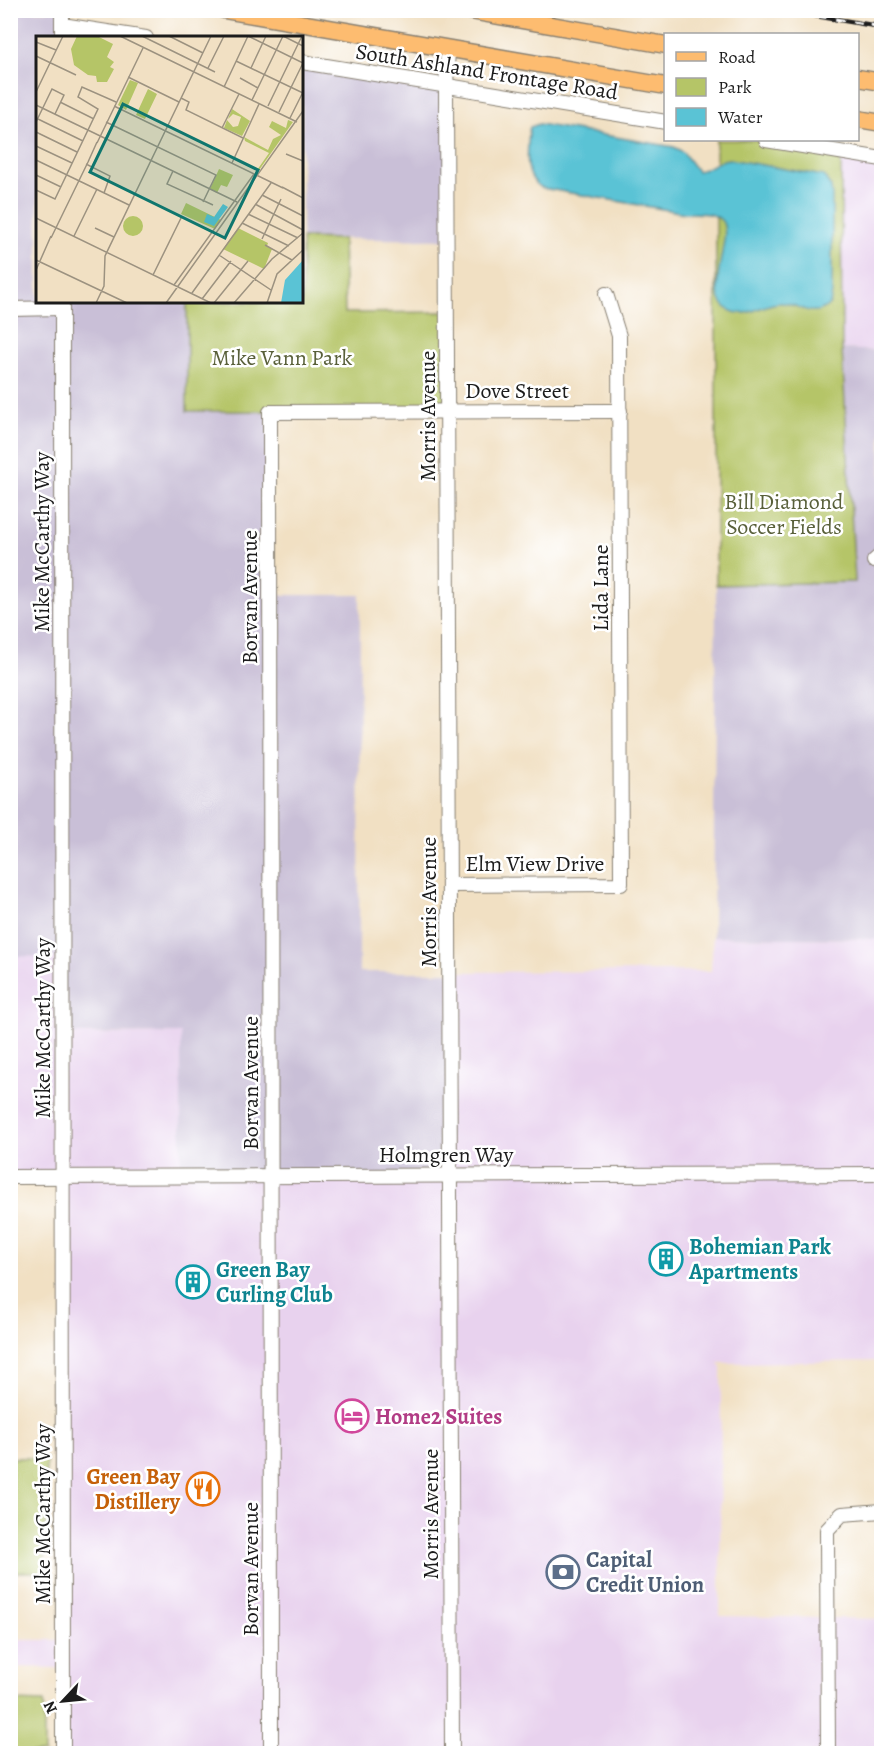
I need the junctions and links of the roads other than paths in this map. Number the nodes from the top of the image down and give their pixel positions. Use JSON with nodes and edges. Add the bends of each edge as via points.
{"nodes":[{"id":1,"x":224,"y":10,"type":"edge"},
{"id":2,"x":465,"y":10,"type":"edge"},
{"id":3,"x":62,"y":24,"type":"edge"},
{"id":4,"x":134,"y":36,"type":"edge"},
{"id":5,"x":664,"y":45,"type":"edge"},
{"id":6,"x":448,"y":50,"type":"junction"},
{"id":7,"x":303,"y":62,"type":"edge"},
{"id":8,"x":859,"y":78,"type":"edge"},
{"id":9,"x":882,"y":82,"type":"edge"},
{"id":10,"x":446,"y":85,"type":"junction"},
{"id":11,"x":664,"y":86,"type":"edge"},
{"id":12,"x":859,"y":119,"type":"edge"},
{"id":13,"x":664,"y":122,"type":"edge"},
{"id":14,"x":882,"y":123,"type":"edge"},
{"id":15,"x":771,"y":141,"type":"edge"},
{"id":16,"x":882,"y":159,"type":"edge"},
{"id":17,"x":606,"y":294,"type":"dead end"},
{"id":18,"x":62,"y":305,"type":"edge"},
{"id":19,"x":10,"y":309,"type":"edge"},
{"id":20,"x":620,"y":411,"type":"junction"},
{"id":21,"x":270,"y":412,"type":"joint"},
{"id":22,"x":448,"y":412,"type":"junction"},
{"id":23,"x":621,"y":884,"type":"joint"},
{"id":24,"x":449,"y":885,"type":"junction"},
{"id":25,"x":882,"y":1174,"type":"edge"},
{"id":26,"x":450,"y":1175,"type":"junction"},
{"id":27,"x":63,"y":1176,"type":"junction"},
{"id":28,"x":271,"y":1176,"type":"junction"},
{"id":29,"x":10,"y":1177,"type":"edge"},
{"id":30,"x":882,"y":1511,"type":"edge"},
{"id":31,"x":63,"y":1754,"type":"edge"},
{"id":32,"x":271,"y":1754,"type":"edge"},
{"id":33,"x":452,"y":1754,"type":"edge"},
{"id":34,"x":828,"y":1754,"type":"edge"}],
"edges":[{"from":1,"to":6,"type":"main road"},
{"from":2,"to":5,"type":"main road"},
{"from":3,"to":4,"type":"street"},
{"from":6,"to":10,"type":"street","name":"Morris Avenue"},
{"from":6,"to":11,"type":"main road"},
{"from":7,"to":10,"type":"street","name":"South Ashland Frontage Road"},
{"from":8,"to":9,"type":"main road"},
{"from":10,"to":13,"type":"street","name":"South Ashland Frontage Road"},
{"from":10,"to":22,"type":"street","name":"Morris Avenue"},
{"from":12,"to":14,"type":"main road"},
{"from":15,"to":16,"type":"street"},
{"from":17,"to":20,"type":"street","name":"Lida Lane","via":[[619,336]]},
{"from":18,"to":19,"type":"street"},
{"from":18,"to":27,"type":"street","name":"Mike McCarthy Way"},
{"from":20,"to":22,"type":"street","name":"Dove Street"},
{"from":20,"to":23,"type":"street","name":"Lida Lane"},
{"from":21,"to":22,"type":"street","name":"Dove Street"},
{"from":21,"to":28,"type":"street","name":"Borvan Avenue"},
{"from":22,"to":24,"type":"street","name":"Morris Avenue"},
{"from":23,"to":24,"type":"street","name":"Elm View Drive"},
{"from":24,"to":26,"type":"street","name":"Morris Avenue"},
{"from":25,"to":26,"type":"street","name":"Holmgren Way"},
{"from":26,"to":28,"type":"street","name":"Holmgren Way"},
{"from":26,"to":33,"type":"street","name":"Morris Avenue"},
{"from":27,"to":28,"type":"street","name":"Holmgren Way"},
{"from":27,"to":29,"type":"street","name":"Holmgren Way"},
{"from":27,"to":31,"type":"street","name":"Mike McCarthy Way"},
{"from":28,"to":32,"type":"street","name":"Borvan Avenue"},
{"from":30,"to":34,"type":"street","via":[[842,1514],[827,1530]]}]}
